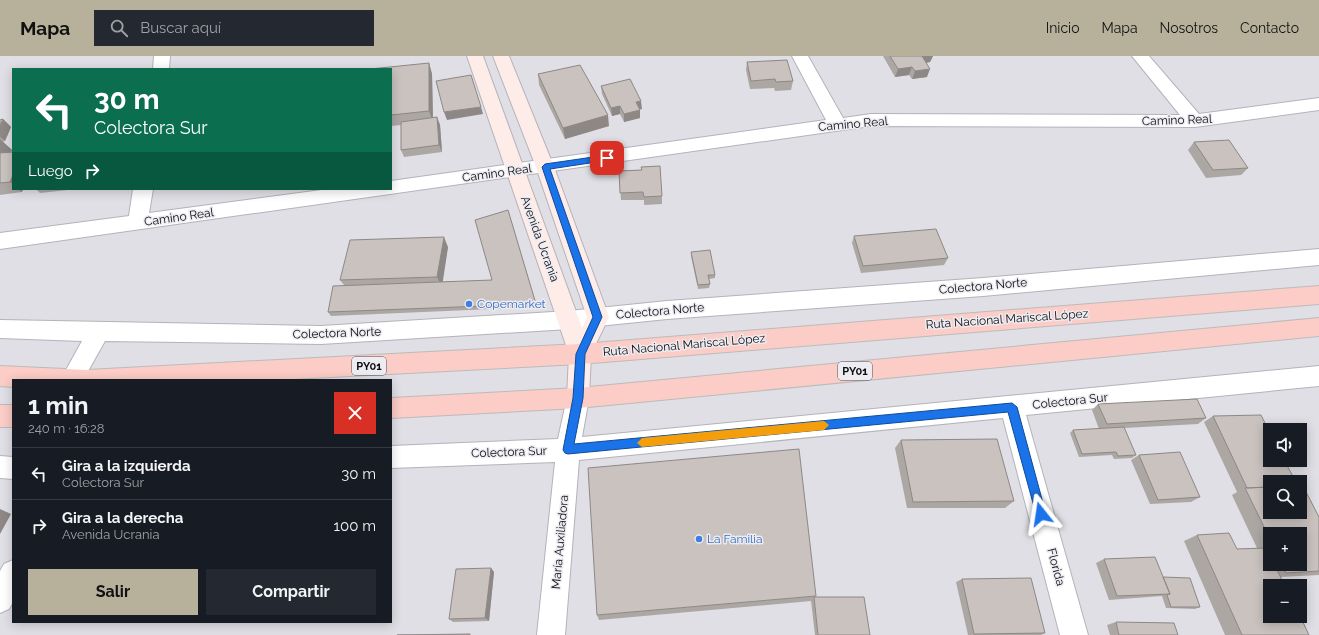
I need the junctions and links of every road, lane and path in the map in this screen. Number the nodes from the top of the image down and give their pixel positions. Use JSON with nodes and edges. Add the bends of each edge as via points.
{"nodes":[{"id":1,"x":162,"y":56,"type":"edge"},
{"id":2,"x":475,"y":56,"type":"edge"},
{"id":3,"x":502,"y":56,"type":"edge"},
{"id":4,"x":800,"y":56,"type":"edge"},
{"id":5,"x":1140,"y":56,"type":"edge"},
{"id":6,"x":161,"y":68,"type":"edge"},
{"id":7,"x":1319,"y":104,"type":"edge"},
{"id":8,"x":1195,"y":121,"type":"junction"},
{"id":9,"x":837,"y":124,"type":"junction"},
{"id":10,"x":545,"y":167,"type":"junction"},
{"id":11,"x":516,"y":171,"type":"junction"},
{"id":12,"x":392,"y":188,"type":"edge"},
{"id":13,"x":143,"y":190,"type":"edge"},
{"id":14,"x":375,"y":190,"type":"edge"},
{"id":15,"x":138,"y":222,"type":"junction"},
{"id":16,"x":0,"y":241,"type":"edge"},
{"id":17,"x":1319,"y":257,"type":"edge"},
{"id":18,"x":1319,"y":295,"type":"edge"},
{"id":19,"x":598,"y":317,"type":"junction"},
{"id":20,"x":569,"y":320,"type":"junction"},
{"id":21,"x":1319,"y":327,"type":"edge"},
{"id":22,"x":0,"y":329,"type":"edge"},
{"id":23,"x":99,"y":332,"type":"junction"},
{"id":24,"x":580,"y":354,"type":"junction"},
{"id":25,"x":0,"y":376,"type":"edge"},
{"id":26,"x":1319,"y":376,"type":"edge"},
{"id":27,"x":72,"y":379,"type":"junction"},
{"id":28,"x":578,"y":398,"type":"junction"},
{"id":29,"x":1012,"y":407,"type":"junction"},
{"id":30,"x":392,"y":408,"type":"edge"},
{"id":31,"x":0,"y":416,"type":"edge"},
{"id":32,"x":12,"y":416,"type":"edge"},
{"id":33,"x":568,"y":450,"type":"junction"},
{"id":34,"x":392,"y":457,"type":"edge"},
{"id":35,"x":0,"y":467,"type":"edge"},
{"id":36,"x":12,"y":468,"type":"edge"},
{"id":37,"x":12,"y":575,"type":"edge"},
{"id":38,"x":0,"y":600,"type":"edge"},
{"id":39,"x":552,"y":635,"type":"edge"},
{"id":40,"x":1074,"y":635,"type":"edge"}],
"edges":[{"from":1,"to":6,"type":"street"},
{"from":2,"to":11,"type":"main road","name":"Avenida Ucrania"},
{"from":3,"to":10,"type":"main road"},
{"from":4,"to":9,"type":"street"},
{"from":5,"to":8,"type":"street"},
{"from":7,"to":8,"type":"street","name":"Camino Real"},
{"from":8,"to":9,"type":"street","name":"Camino Real","via":[[871,120]]},
{"from":9,"to":10,"type":"street","name":"Camino Real"},
{"from":10,"to":11,"type":"street","name":"Camino Real"},
{"from":10,"to":19,"type":"main road"},
{"from":11,"to":12,"type":"street","name":"Camino Real"},
{"from":11,"to":20,"type":"main road","name":"Avenida Ucrania"},
{"from":13,"to":15,"type":"street"},
{"from":14,"to":15,"type":"street","name":"Camino Real"},
{"from":15,"to":16,"type":"street","name":"Camino Real"},
{"from":17,"to":19,"type":"street","name":"Colectora Norte"},
{"from":18,"to":24,"type":"highway","name":"Ruta Nacional Mariscal López","number":"PY01"},
{"from":19,"to":20,"type":"street","name":"Colectora Norte"},
{"from":19,"to":24,"type":"main road","name":"Avenida Ucrania"},
{"from":20,"to":23,"type":"street","name":"Colectora Norte","via":[[321,335]]},
{"from":20,"to":24,"type":"main road","name":"Avenida Ucrania"},
{"from":21,"to":28,"type":"highway","number":"PY01"},
{"from":22,"to":23,"type":"street","name":"Colectora Norte"},
{"from":23,"to":27,"type":"street"},
{"from":24,"to":27,"type":"highway","name":"Ruta Nacional Mariscal López","number":"PY01"},
{"from":24,"to":28,"type":"main road","name":"Avenida Ucrania"},
{"from":25,"to":27,"type":"highway","name":"Ruta Nacional Mariscal López","number":"PY01"},
{"from":26,"to":29,"type":"street","name":"Colectora Sur"},
{"from":28,"to":30,"type":"highway","number":"PY01"},
{"from":28,"to":33,"type":"street","name":"Avenida Ucrania"},
{"from":29,"to":33,"type":"street","name":"Colectora Sur"},
{"from":29,"to":40,"type":"street","name":"Florida"},
{"from":31,"to":32,"type":"highway"},
{"from":33,"to":34,"type":"street","name":"Colectora Sur"},
{"from":33,"to":39,"type":"street","name":"María Auxiliadora"},
{"from":35,"to":36,"type":"street"},
{"from":37,"to":38,"type":"street"}]}
